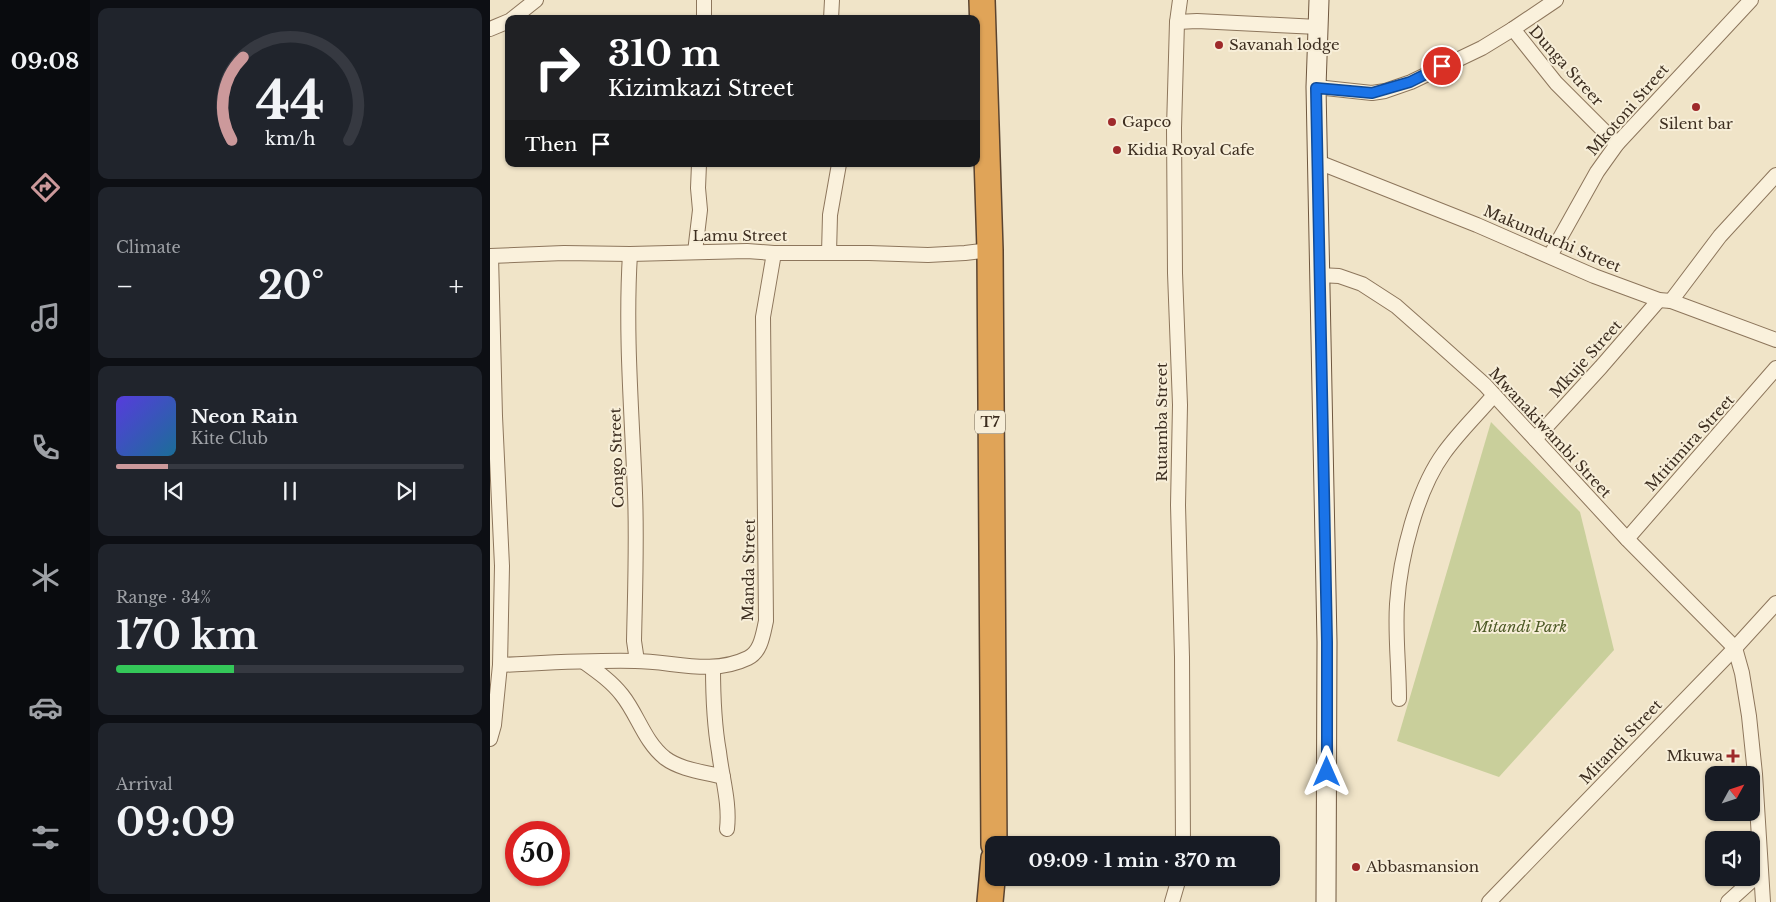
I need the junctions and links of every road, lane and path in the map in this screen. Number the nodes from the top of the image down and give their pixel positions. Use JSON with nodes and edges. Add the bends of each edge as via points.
{"nodes":[{"id":1,"x":536,"y":0,"type":"edge"},
{"id":2,"x":704,"y":0,"type":"edge"},
{"id":3,"x":832,"y":0,"type":"edge"},
{"id":4,"x":982,"y":0,"type":"edge"},
{"id":5,"x":1180,"y":0,"type":"edge"},
{"id":6,"x":1319,"y":0,"type":"edge"},
{"id":7,"x":1556,"y":0,"type":"edge"},
{"id":8,"x":1751,"y":0,"type":"edge"},
{"id":9,"x":516,"y":15,"type":"edge"},
{"id":10,"x":704,"y":15,"type":"edge"},
{"id":11,"x":831,"y":15,"type":"edge"},
{"id":12,"x":505,"y":22,"type":"edge"},
{"id":13,"x":1177,"y":22,"type":"junction"},
{"id":14,"x":1318,"y":28,"type":"junction"},
{"id":15,"x":490,"y":29,"type":"edge"},
{"id":16,"x":1513,"y":30,"type":"junction"},
{"id":17,"x":1316,"y":88,"type":"junction"},
{"id":18,"x":1617,"y":144,"type":"junction"},
{"id":19,"x":1318,"y":162,"type":"junction"},
{"id":20,"x":699,"y":167,"type":"edge"},
{"id":21,"x":838,"y":167,"type":"edge"},
{"id":22,"x":1776,"y":174,"type":"edge"},
{"id":23,"x":990,"y":250,"type":"junction"},
{"id":24,"x":695,"y":252,"type":"junction"},
{"id":25,"x":774,"y":253,"type":"junction"},
{"id":26,"x":829,"y":253,"type":"junction"},
{"id":27,"x":630,"y":254,"type":"junction"},
{"id":28,"x":491,"y":256,"type":"edge"},
{"id":29,"x":1550,"y":256,"type":"junction"},
{"id":30,"x":1319,"y":275,"type":"junction"},
{"id":31,"x":1665,"y":300,"type":"junction"},
{"id":32,"x":1776,"y":340,"type":"edge"},
{"id":33,"x":1776,"y":368,"type":"edge"},
{"id":34,"x":1494,"y":395,"type":"junction"},
{"id":35,"x":1535,"y":439,"type":"junction"},
{"id":36,"x":1627,"y":538,"type":"junction"},
{"id":37,"x":496,"y":596,"type":"edge"},
{"id":38,"x":1776,"y":603,"type":"edge"},
{"id":39,"x":1735,"y":648,"type":"junction"},
{"id":40,"x":637,"y":660,"type":"junction"},
{"id":41,"x":584,"y":662,"type":"junction"},
{"id":42,"x":500,"y":665,"type":"junction"},
{"id":43,"x":713,"y":667,"type":"junction"},
{"id":44,"x":1399,"y":699,"type":"dead end"},
{"id":45,"x":490,"y":739,"type":"edge"},
{"id":46,"x":723,"y":777,"type":"junction"},
{"id":47,"x":727,"y":829,"type":"dead end"},
{"id":48,"x":1758,"y":831,"type":"edge"},
{"id":49,"x":994,"y":836,"type":"edge"},
{"id":50,"x":1183,"y":836,"type":"edge"},
{"id":51,"x":1760,"y":873,"type":"edge"},
{"id":52,"x":991,"y":886,"type":"edge"},
{"id":53,"x":1177,"y":886,"type":"edge"},
{"id":54,"x":1746,"y":886,"type":"edge"},
{"id":55,"x":990,"y":902,"type":"edge"},
{"id":56,"x":1172,"y":902,"type":"edge"},
{"id":57,"x":1326,"y":902,"type":"edge"},
{"id":58,"x":1489,"y":902,"type":"edge"},
{"id":59,"x":1728,"y":902,"type":"edge"},
{"id":60,"x":1763,"y":902,"type":"edge"}],
"edges":[{"from":1,"to":9,"type":"street"},
{"from":2,"to":10,"type":"street"},
{"from":3,"to":11,"type":"street"},
{"from":4,"to":23,"type":"highway","number":"T7"},
{"from":5,"to":13,"type":"street","name":"Rutamba Street"},
{"from":6,"to":14,"type":"main road"},
{"from":7,"to":16,"type":"street"},
{"from":8,"to":18,"type":"street","name":"Mkotoni Street"},
{"from":12,"to":15,"type":"street"},
{"from":13,"to":14,"type":"street"},
{"from":13,"to":50,"type":"street","name":"Rutamba Street","via":[[1175,273],[1180,405],[1178,504]]},
{"from":14,"to":17,"type":"main road"},
{"from":16,"to":17,"type":"street","via":[[1482,48],[1385,91],[1372,93]]},
{"from":16,"to":18,"type":"street","name":"Dunga Streer","via":[[1556,83]]},
{"from":17,"to":19,"type":"main road"},
{"from":18,"to":29,"type":"street","name":"Mkotoni Street","via":[[1597,172]]},
{"from":19,"to":29,"type":"street","name":"Makunduchi Street"},
{"from":19,"to":30,"type":"main road"},
{"from":20,"to":24,"type":"street","via":[[700,210]]},
{"from":21,"to":26,"type":"street","via":[[830,215]]},
{"from":22,"to":31,"type":"street","name":"Mkuje Street"},
{"from":23,"to":26,"type":"street","name":"Lamu Street","via":[[928,255]]},
{"from":23,"to":49,"type":"highway","number":"T7"},
{"from":24,"to":25,"type":"street","name":"Lamu Street"},
{"from":24,"to":27,"type":"street","name":"Lamu Street"},
{"from":25,"to":26,"type":"street","name":"Lamu Street"},
{"from":25,"to":43,"type":"street","name":"Manda Street","via":[[763,317],[766,621],[760,646],[750,657]]},
{"from":27,"to":28,"type":"street","name":"Lamu Street"},
{"from":27,"to":40,"type":"street","name":"Congo Street","via":[[628,324]]},
{"from":28,"to":37,"type":"street","via":[[502,546]]},
{"from":29,"to":31,"type":"street","name":"Makunduchi Street","via":[[1594,276]]},
{"from":30,"to":34,"type":"street","name":"Mwanakiwambi Street","via":[[1362,284],[1396,306]]},
{"from":30,"to":57,"type":"main road","via":[[1327,642]]},
{"from":31,"to":32,"type":"street","name":"Makunduchi Street"},
{"from":31,"to":35,"type":"street","name":"Mkuje Street"},
{"from":33,"to":36,"type":"street","name":"Mtitimira Street"},
{"from":34,"to":35,"type":"street","name":"Mwanakiwambi Street"},
{"from":34,"to":44,"type":"street","via":[[1444,453],[1414,514],[1397,604]]},
{"from":35,"to":36,"type":"street","name":"Mwanakiwambi Street"},
{"from":36,"to":39,"type":"street","name":"Mwanakiwambi Street"},
{"from":37,"to":42,"type":"street"},
{"from":38,"to":39,"type":"street","name":"Mitandi Street"},
{"from":39,"to":48,"type":"street","via":[[1749,716]]},
{"from":39,"to":58,"type":"street","name":"Mitandi Street"},
{"from":40,"to":41,"type":"street","name":"Manda Street"},
{"from":40,"to":43,"type":"street","name":"Manda Street"},
{"from":41,"to":42,"type":"street","name":"Manda Street"},
{"from":41,"to":46,"type":"street","via":[[623,696],[648,739],[666,759]]},
{"from":42,"to":45,"type":"street"},
{"from":43,"to":46,"type":"street","via":[[714,708]]},
{"from":46,"to":47,"type":"street","via":[[729,815]]},
{"from":51,"to":60,"type":"street"},
{"from":52,"to":55,"type":"highway"},
{"from":53,"to":56,"type":"street"},
{"from":54,"to":59,"type":"street"}]}
